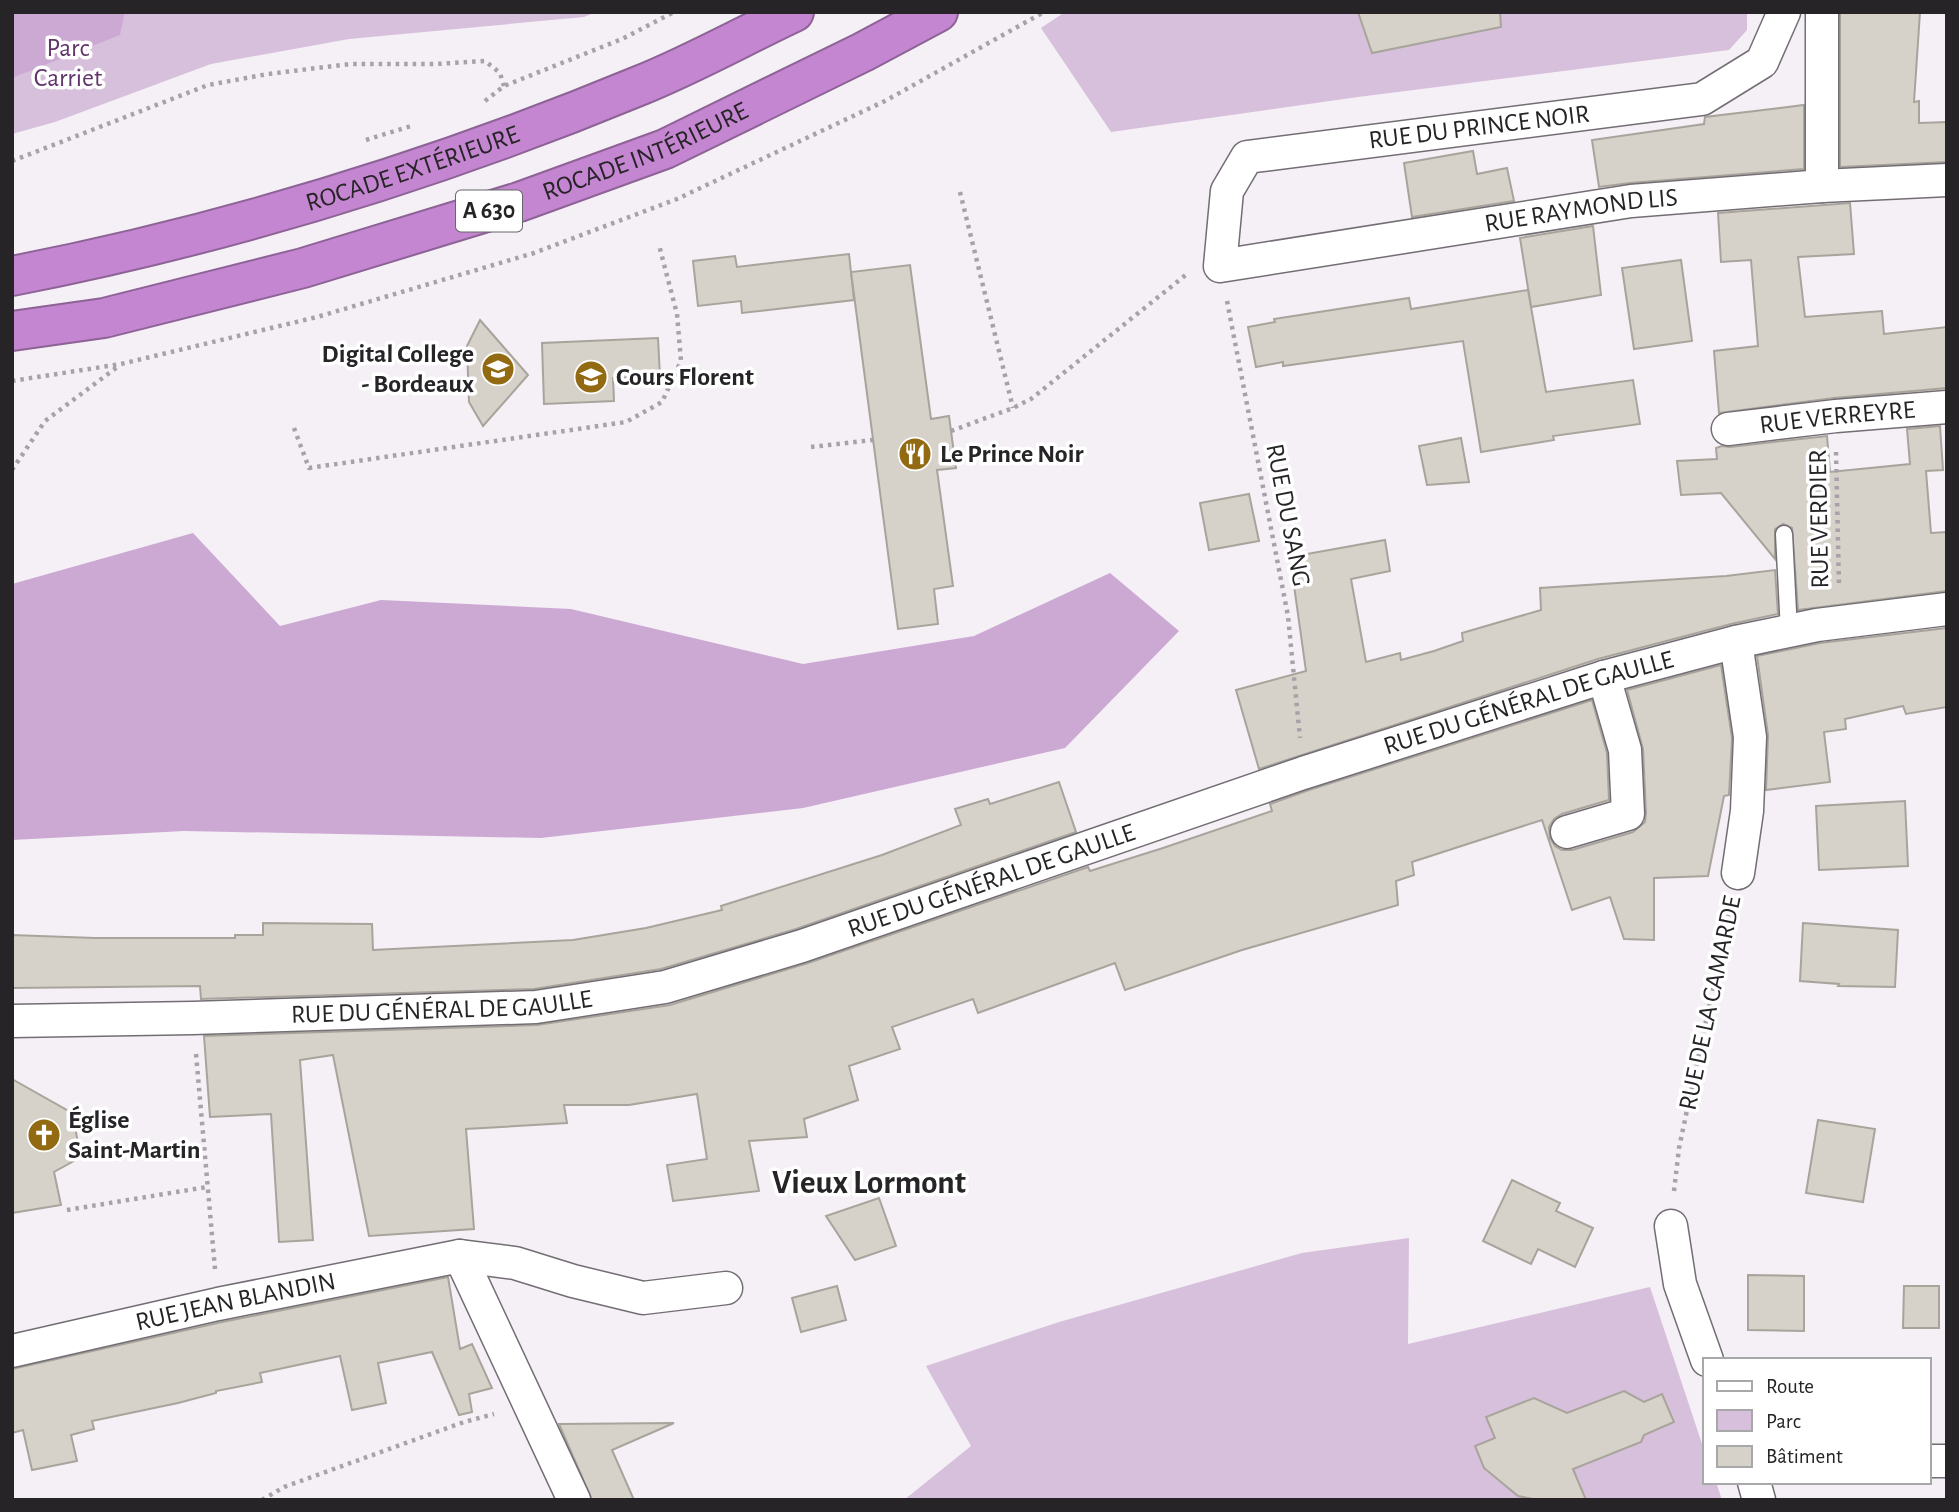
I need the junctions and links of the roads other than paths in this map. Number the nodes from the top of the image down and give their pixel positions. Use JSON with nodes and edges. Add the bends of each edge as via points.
{"nodes":[{"id":1,"x":794,"y":12,"type":"edge"},
{"id":2,"x":938,"y":12,"type":"edge"},
{"id":3,"x":1784,"y":12,"type":"edge"},
{"id":4,"x":1822,"y":12,"type":"edge"},
{"id":5,"x":1947,"y":180,"type":"edge"},
{"id":6,"x":1822,"y":186,"type":"junction"},
{"id":7,"x":1220,"y":266,"type":"joint"},
{"id":8,"x":12,"y":276,"type":"edge"},
{"id":9,"x":12,"y":331,"type":"edge"},
{"id":10,"x":1947,"y":407,"type":"edge"},
{"id":11,"x":1728,"y":429,"type":"dead end"},
{"id":12,"x":1784,"y":534,"type":"dead end"},
{"id":13,"x":1947,"y":609,"type":"edge"},
{"id":14,"x":1789,"y":631,"type":"junction"},
{"id":15,"x":1736,"y":642,"type":"junction"},
{"id":16,"x":1604,"y":677,"type":"junction"},
{"id":17,"x":1567,"y":832,"type":"dead end"},
{"id":18,"x":1738,"y":873,"type":"road end"},
{"id":19,"x":12,"y":1021,"type":"edge"},
{"id":20,"x":1671,"y":1226,"type":"road end"},
{"id":21,"x":460,"y":1256,"type":"junction"},
{"id":22,"x":726,"y":1288,"type":"dead end"},
{"id":23,"x":12,"y":1351,"type":"edge"},
{"id":24,"x":1706,"y":1358,"type":"edge"},
{"id":25,"x":574,"y":1500,"type":"edge"}],
"edges":[{"from":1,"to":8,"type":"highway","name":"ROCADE EXTÉRIEURE","number":"A 630","via":[[642,85],[461,153],[195,236]]},
{"from":2,"to":9,"type":"highway","name":"ROCADE INTÉRIEURE","number":"A 630","via":[[665,149],[519,202],[303,268],[104,317]]},
{"from":3,"to":7,"type":"street","name":"RUE DU PRINCE NOIR","via":[[1762,62],[1702,99],[1247,157],[1227,191]]},
{"from":4,"to":6,"type":"street"},
{"from":5,"to":6,"type":"street","name":"RUE RAYMOND LIS"},
{"from":6,"to":7,"type":"street","name":"RUE RAYMOND LIS","via":[[1631,201]]},
{"from":10,"to":11,"type":"street","name":"RUE VERREYRE"},
{"from":12,"to":14,"type":"lane"},
{"from":13,"to":14,"type":"street","name":"RUE DU GÉNÉRAL DE GAULLE"},
{"from":14,"to":15,"type":"street","name":"RUE DU GÉNÉRAL DE GAULLE"},
{"from":15,"to":16,"type":"street","name":"RUE DU GÉNÉRAL DE GAULLE"},
{"from":15,"to":18,"type":"street","name":"RUE DE LA CAMARDE","via":[[1750,737],[1747,811]]},
{"from":16,"to":17,"type":"street","via":[[1625,750],[1628,814]]},
{"from":16,"to":19,"type":"street","name":"RUE DU GÉNÉRAL DE GAULLE","via":[[1303,773],[802,946],[664,987],[536,1007]]},
{"from":20,"to":24,"type":"street","via":[[1680,1284]]},
{"from":21,"to":22,"type":"street","name":"RUE JEAN BLANDIN","via":[[515,1263],[643,1298]]},
{"from":21,"to":23,"type":"street","name":"RUE JEAN BLANDIN"},
{"from":21,"to":25,"type":"street"}]}
